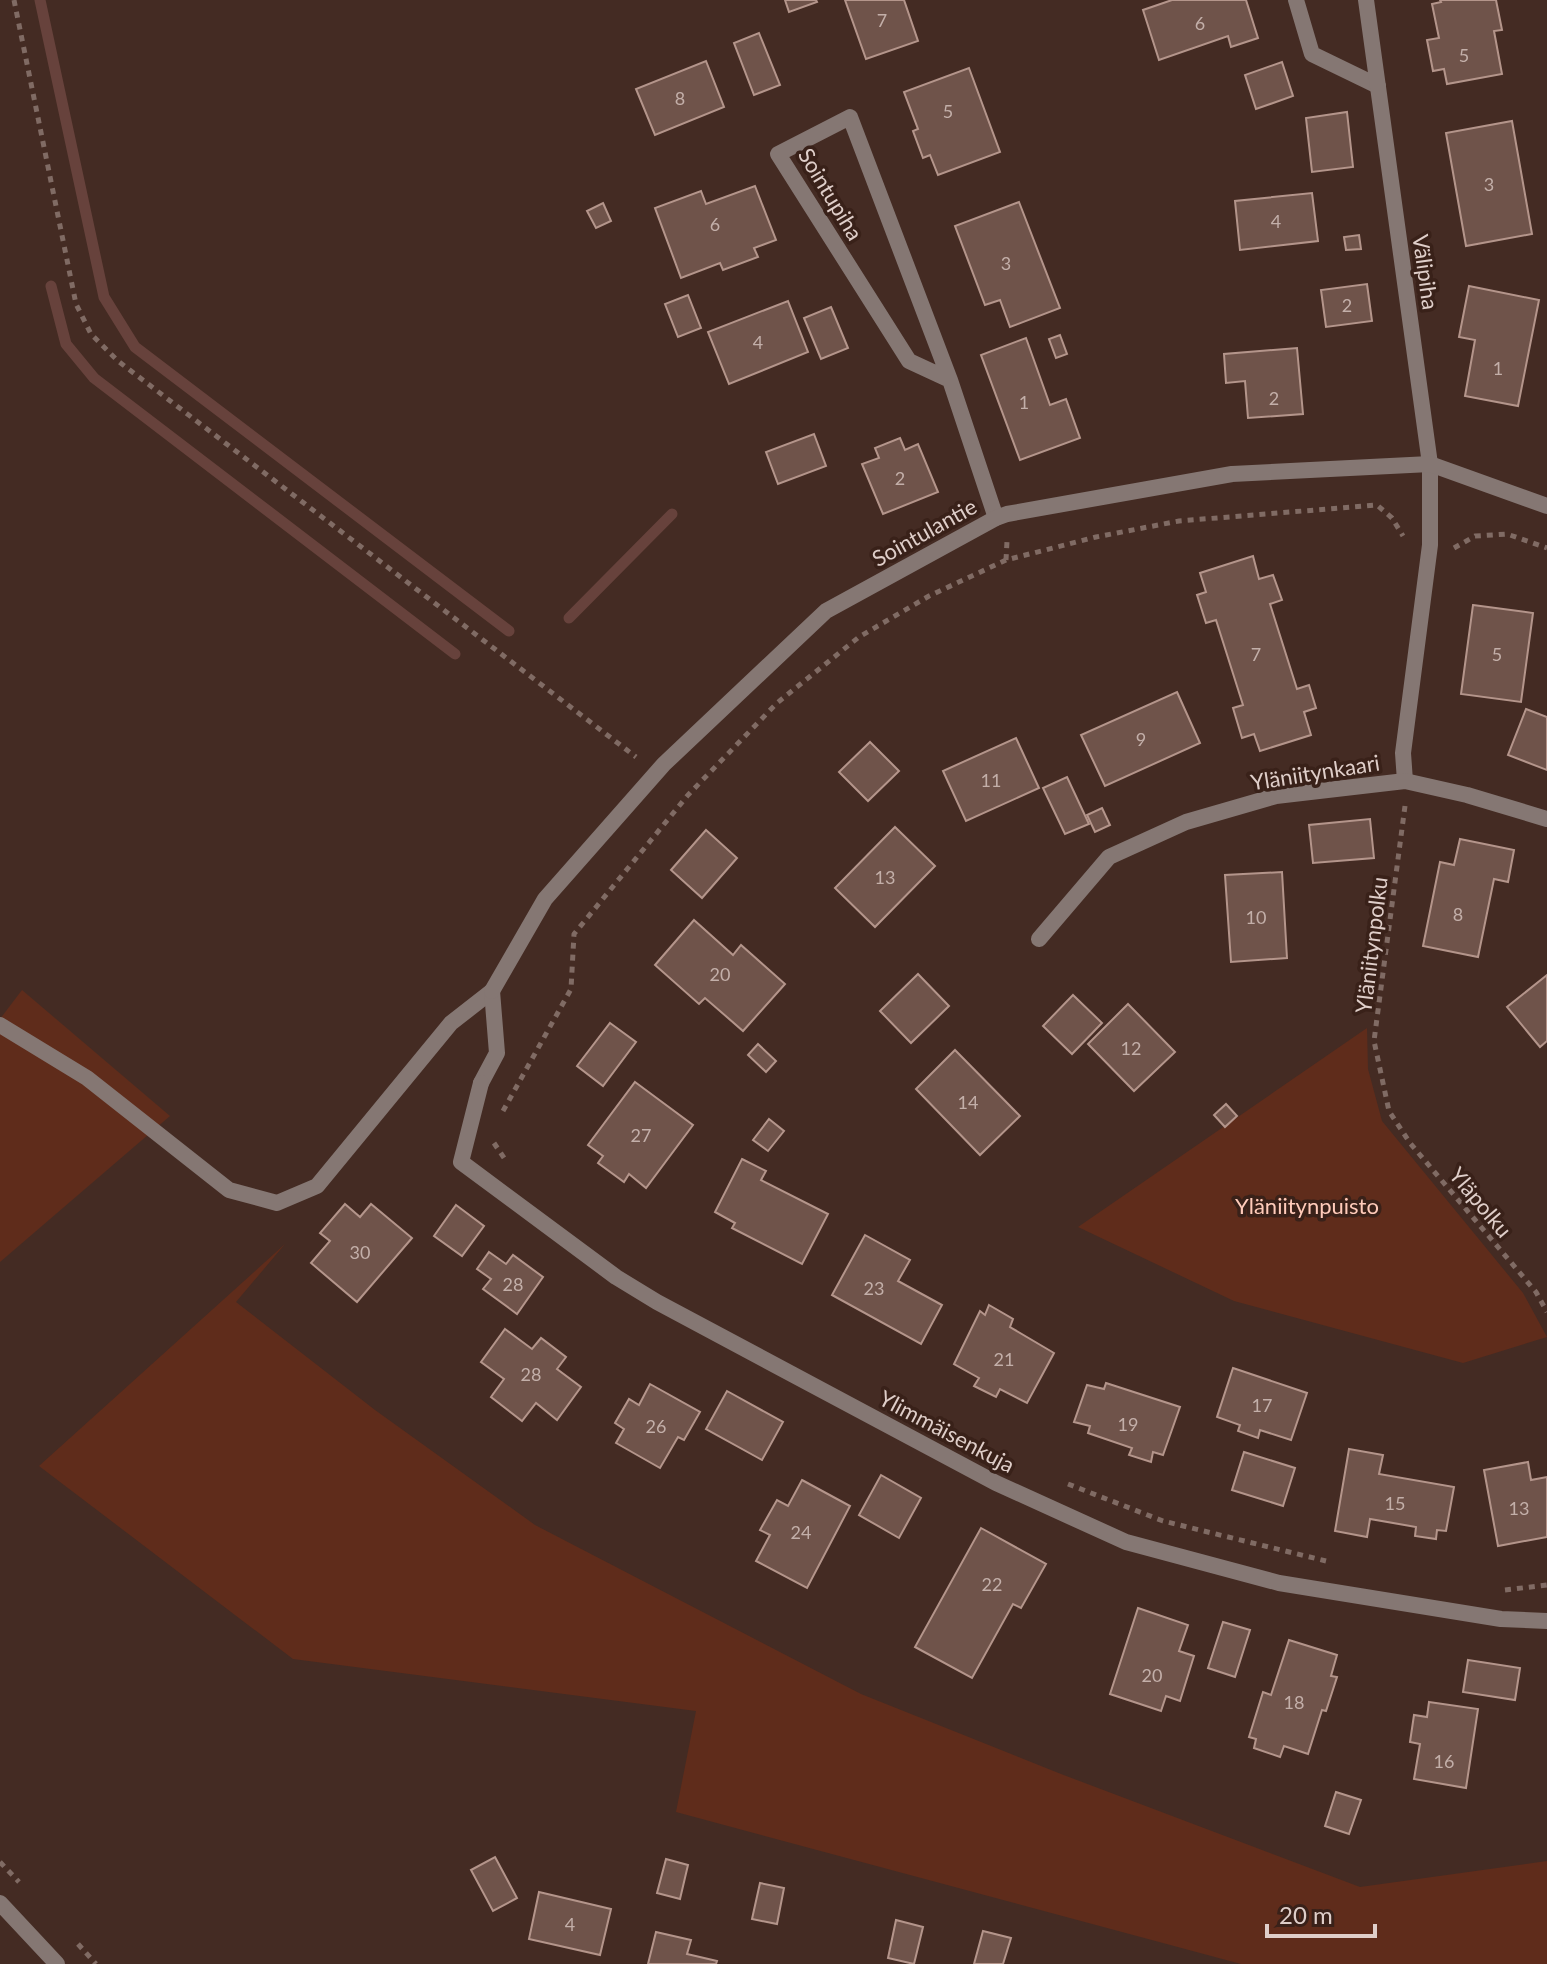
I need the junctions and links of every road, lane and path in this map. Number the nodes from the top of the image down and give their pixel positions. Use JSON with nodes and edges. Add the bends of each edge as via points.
{"nodes":[{"id":1,"x":14,"y":0,"type":"edge"},
{"id":2,"x":1296,"y":0,"type":"edge"},
{"id":3,"x":1366,"y":0,"type":"edge"},
{"id":4,"x":1378,"y":86,"type":"junction"},
{"id":5,"x":950,"y":380,"type":"junction"},
{"id":6,"x":1430,"y":464,"type":"junction"},
{"id":7,"x":1547,"y":506,"type":"edge"},
{"id":8,"x":996,"y":518,"type":"junction"},
{"id":9,"x":1430,"y":545,"type":"junction"},
{"id":10,"x":1547,"y":548,"type":"edge"},
{"id":11,"x":657,"y":773,"type":"junction"},
{"id":12,"x":1405,"y":781,"type":"junction"},
{"id":13,"x":688,"y":795,"type":"junction"},
{"id":14,"x":1547,"y":819,"type":"edge"},
{"id":15,"x":1039,"y":939,"type":"dead end"},
{"id":16,"x":492,"y":991,"type":"junction"},
{"id":17,"x":0,"y":1025,"type":"edge"},
{"id":18,"x":1389,"y":1111,"type":"joint"},
{"id":19,"x":501,"y":1114,"type":"dead end"},
{"id":20,"x":493,"y":1142,"type":"dead end"},
{"id":21,"x":517,"y":1170,"type":"dead end"},
{"id":22,"x":1547,"y":1312,"type":"edge"},
{"id":23,"x":1066,"y":1483,"type":"dead end"},
{"id":24,"x":1332,"y":1563,"type":"dead end"},
{"id":25,"x":1547,"y":1585,"type":"edge"},
{"id":26,"x":1503,"y":1591,"type":"dead end"},
{"id":27,"x":1547,"y":1621,"type":"edge"},
{"id":28,"x":0,"y":1903,"type":"edge"},
{"id":29,"x":57,"y":1964,"type":"edge"}],
"edges":[{"from":1,"to":11,"type":"path","via":[[76,304],[91,334],[118,361]]},
{"from":2,"to":4,"type":"street","via":[[1312,54]]},
{"from":3,"to":4,"type":"street","name":"Välipiha"},
{"from":4,"to":6,"type":"street","name":"Välipiha"},
{"from":5,"to":5,"type":"street","name":"Sointupiha","via":[[850,117],[778,154],[909,361]]},
{"from":5,"to":8,"type":"street","name":"Sointupiha"},
{"from":6,"to":7,"type":"street","name":"Sointulantie"},
{"from":6,"to":8,"type":"street","name":"Sointulantie","via":[[1232,474]]},
{"from":6,"to":9,"type":"street","name":"Yläniitynkaari"},
{"from":8,"to":11,"type":"street","name":"Sointulantie","via":[[826,611]]},
{"from":9,"to":10,"type":"path","via":[[1455,548],[1475,536],[1507,534]]},
{"from":9,"to":12,"type":"street","name":"Yläniitynkaari","via":[[1403,753]]},
{"from":9,"to":13,"type":"path","via":[[1406,540],[1377,505],[1179,521],[1006,560],[859,637],[777,703]]},
{"from":11,"to":13,"type":"path"},
{"from":11,"to":16,"type":"street","name":"Sointulantie","via":[[545,899]]},
{"from":12,"to":14,"type":"street","name":"Yläniitynkaari"},
{"from":12,"to":15,"type":"street","name":"Yläniitynkaari","via":[[1276,796],[1186,822],[1109,857]]},
{"from":12,"to":18,"type":"path","name":"Yläniitynpolku","via":[[1374,1041]]},
{"from":13,"to":19,"type":"path","via":[[574,934],[571,989]]},
{"from":16,"to":17,"type":"street","via":[[451,1023],[317,1186],[277,1203],[229,1190],[87,1078]]},
{"from":16,"to":27,"type":"street","name":"Ylimmäisenkuja","via":[[497,1053],[481,1083],[461,1162],[657,1302],[996,1483],[1126,1542],[1279,1583],[1501,1619]]},
{"from":18,"to":22,"type":"path","name":"Yläpolku"},
{"from":20,"to":21,"type":"path"},
{"from":23,"to":24,"type":"path","via":[[1163,1521]]},
{"from":25,"to":26,"type":"path"},
{"from":28,"to":29,"type":"street"}]}
